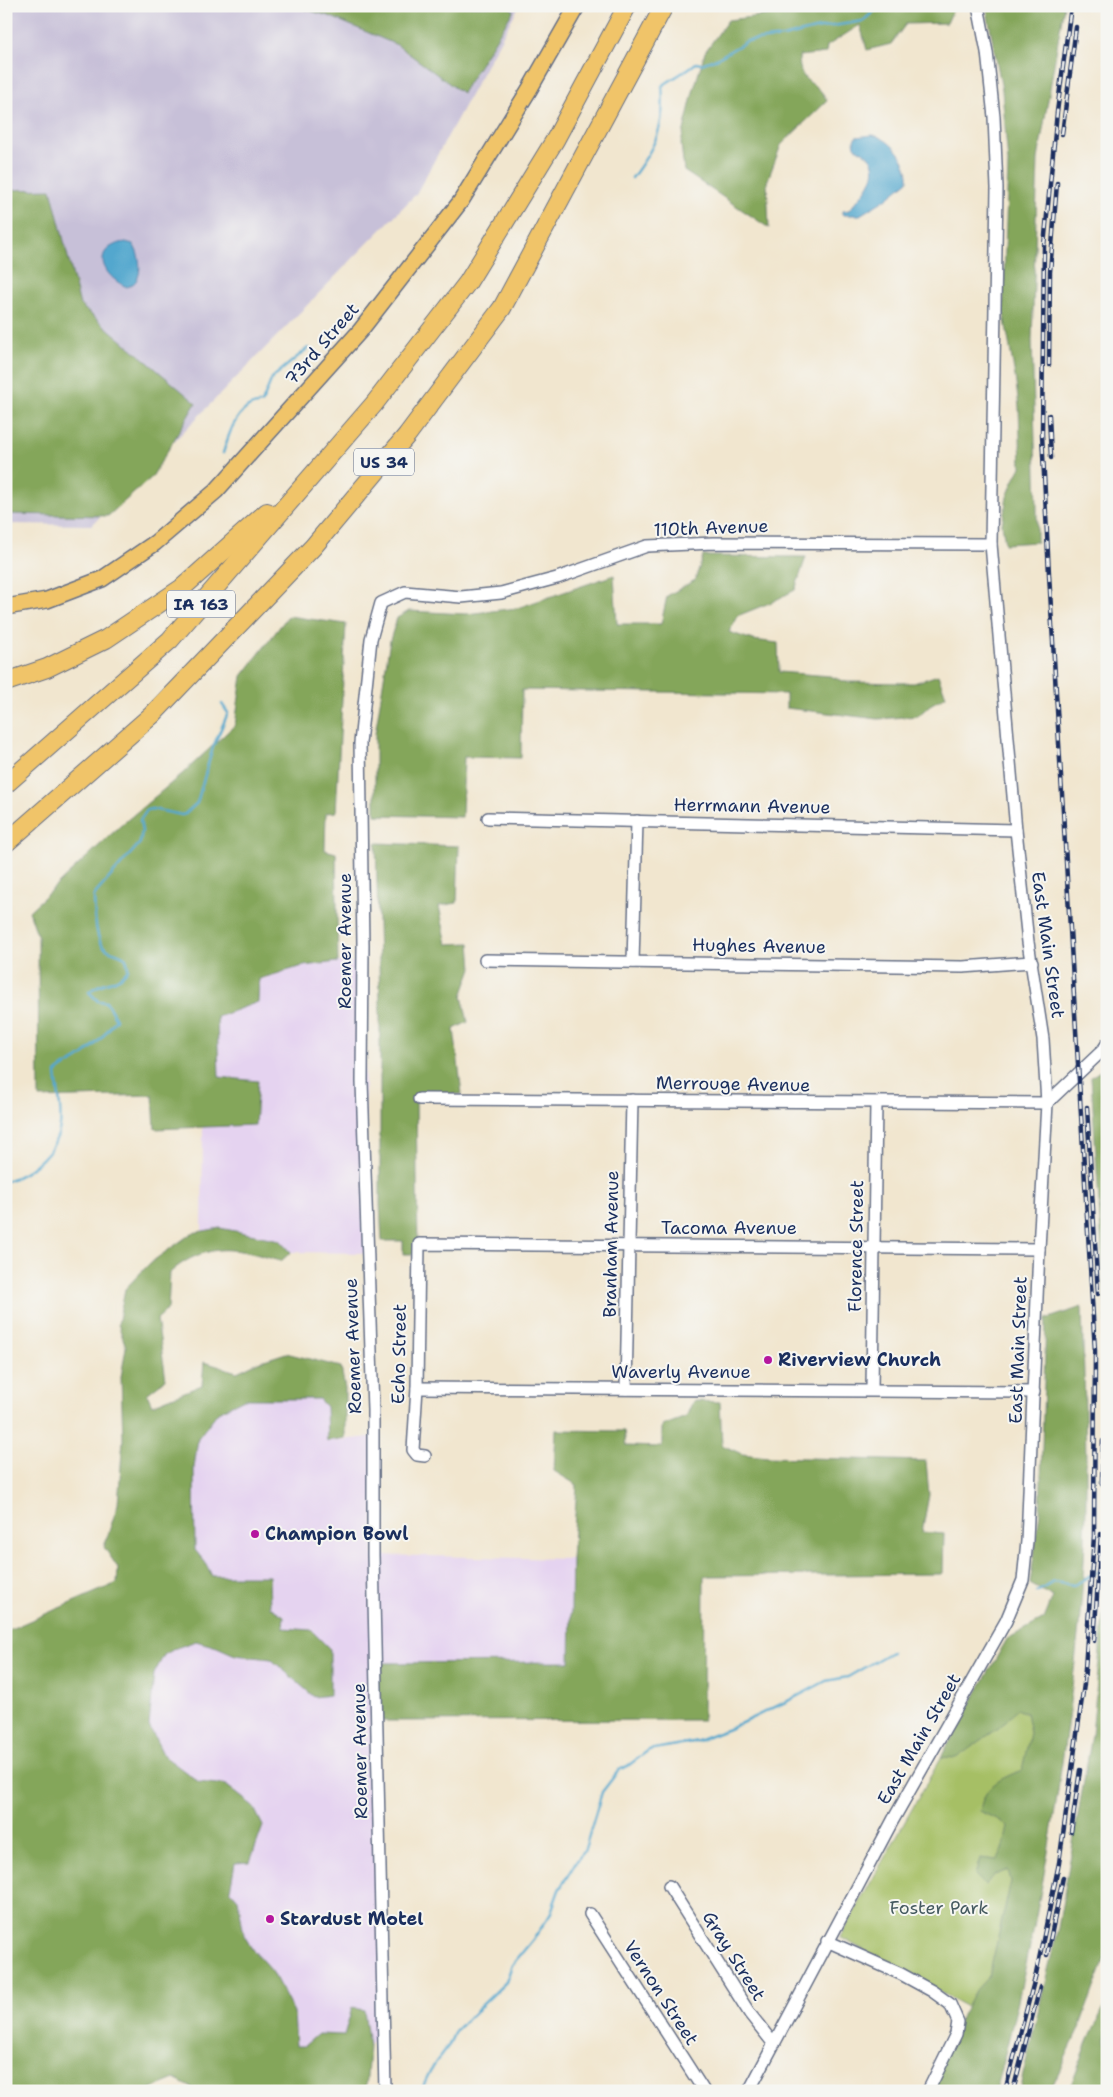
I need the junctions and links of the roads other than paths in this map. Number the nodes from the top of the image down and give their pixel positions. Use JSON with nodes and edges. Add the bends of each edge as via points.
{"nodes":[{"id":1,"x":576,"y":6,"type":"edge"},
{"id":2,"x":627,"y":6,"type":"edge"},
{"id":3,"x":664,"y":6,"type":"edge"},
{"id":4,"x":978,"y":6,"type":"edge"},
{"id":5,"x":374,"y":404,"type":"junction"},
{"id":6,"x":991,"y":544,"type":"junction"},
{"id":7,"x":381,"y":603,"type":"joint"},
{"id":8,"x":6,"y":607,"type":"edge"},
{"id":9,"x":6,"y":682,"type":"edge"},
{"id":10,"x":6,"y":784,"type":"edge"},
{"id":11,"x":488,"y":818,"type":"dead end"},
{"id":12,"x":636,"y":821,"type":"junction"},
{"id":13,"x":1016,"y":830,"type":"junction"},
{"id":14,"x":6,"y":843,"type":"edge"},
{"id":15,"x":486,"y":960,"type":"dead end"},
{"id":16,"x":632,"y":962,"type":"junction"},
{"id":17,"x":1032,"y":962,"type":"junction"},
{"id":18,"x":1105,"y":1050,"type":"edge"},
{"id":19,"x":419,"y":1098,"type":"dead end"},
{"id":20,"x":632,"y":1100,"type":"junction"},
{"id":21,"x":876,"y":1102,"type":"junction"},
{"id":22,"x":1047,"y":1104,"type":"junction"},
{"id":23,"x":419,"y":1244,"type":"joint"},
{"id":24,"x":629,"y":1245,"type":"junction"},
{"id":25,"x":874,"y":1247,"type":"junction"},
{"id":26,"x":1039,"y":1248,"type":"junction"},
{"id":27,"x":417,"y":1388,"type":"junction"},
{"id":28,"x":626,"y":1389,"type":"junction"},
{"id":29,"x":872,"y":1390,"type":"junction"},
{"id":30,"x":1034,"y":1392,"type":"junction"},
{"id":31,"x":425,"y":1456,"type":"dead end"},
{"id":32,"x":669,"y":1886,"type":"dead end"},
{"id":33,"x":590,"y":1914,"type":"dead end"},
{"id":34,"x":827,"y":1941,"type":"junction"},
{"id":35,"x":773,"y":2043,"type":"junction"},
{"id":36,"x":385,"y":2091,"type":"edge"},
{"id":37,"x":704,"y":2091,"type":"edge"},
{"id":38,"x":749,"y":2091,"type":"edge"},
{"id":39,"x":928,"y":2091,"type":"edge"}],
"edges":[{"from":1,"to":8,"type":"main road","name":"73rd Street","via":[[461,201],[360,331],[216,491],[155,543],[102,579],[47,600]]},
{"from":2,"to":5,"type":"highway","number":"US 34","via":[[555,140],[468,282]]},
{"from":3,"to":14,"type":"highway","number":"US 34","via":[[502,308],[407,435],[313,547],[152,715]]},
{"from":4,"to":6,"type":"street","name":"East Main Street","via":[[993,108],[997,188]]},
{"from":5,"to":9,"type":"highway","number":"US 34","via":[[249,530],[182,588],[106,639],[47,668]]},
{"from":5,"to":10,"type":"highway","number":"IA 163","via":[[170,640]]},
{"from":6,"to":7,"type":"street","name":"110th Avenue","via":[[712,543],[647,546],[557,578],[502,593],[461,597],[405,592]]},
{"from":6,"to":13,"type":"street","name":"East Main Street"},
{"from":7,"to":36,"type":"street","name":"Roemer Avenue","via":[[371,639],[360,743],[362,1082],[372,1410]]},
{"from":11,"to":12,"type":"street","name":"Herrmann Avenue"},
{"from":12,"to":13,"type":"street","name":"Herrmann Avenue"},
{"from":12,"to":16,"type":"street"},
{"from":13,"to":17,"type":"street","name":"East Main Street"},
{"from":15,"to":16,"type":"street","name":"Hughes Avenue"},
{"from":16,"to":17,"type":"street","name":"Hughes Avenue","via":[[963,967]]},
{"from":17,"to":22,"type":"street","name":"East Main Street","via":[[1043,1039]]},
{"from":18,"to":22,"type":"street"},
{"from":19,"to":20,"type":"street","name":"Merrouge Avenue"},
{"from":20,"to":21,"type":"street","name":"Merrouge Avenue"},
{"from":20,"to":24,"type":"street","name":"Branham Avenue"},
{"from":21,"to":22,"type":"street","name":"Merrouge Avenue"},
{"from":21,"to":25,"type":"street","name":"Florence Street"},
{"from":22,"to":26,"type":"street","name":"East Main Street"},
{"from":23,"to":24,"type":"street","name":"Tacoma Avenue"},
{"from":23,"to":27,"type":"street","name":"Echo Street"},
{"from":24,"to":25,"type":"street","name":"Tacoma Avenue"},
{"from":24,"to":28,"type":"street","name":"Branham Avenue"},
{"from":25,"to":26,"type":"street","name":"Tacoma Avenue"},
{"from":25,"to":29,"type":"street","name":"Florence Street"},
{"from":26,"to":30,"type":"street","name":"East Main Street"},
{"from":27,"to":28,"type":"street","name":"Waverly Avenue"},
{"from":27,"to":31,"type":"street","name":"Echo Street","via":[[413,1450],[417,1455]]},
{"from":28,"to":29,"type":"street","name":"Waverly Avenue"},
{"from":29,"to":30,"type":"street","name":"Waverly Avenue"},
{"from":30,"to":34,"type":"street","name":"East Main Street","via":[[1023,1580],[1006,1621]]},
{"from":32,"to":35,"type":"street","name":"Gray Street","via":[[750,2014]]},
{"from":33,"to":37,"type":"street","name":"Vernon Street"},
{"from":34,"to":35,"type":"street","name":"East Main Street"},
{"from":34,"to":39,"type":"street","via":[[901,1974],[950,2004],[958,2022],[956,2034]]},
{"from":35,"to":38,"type":"street","name":"East Main Street"}]}
